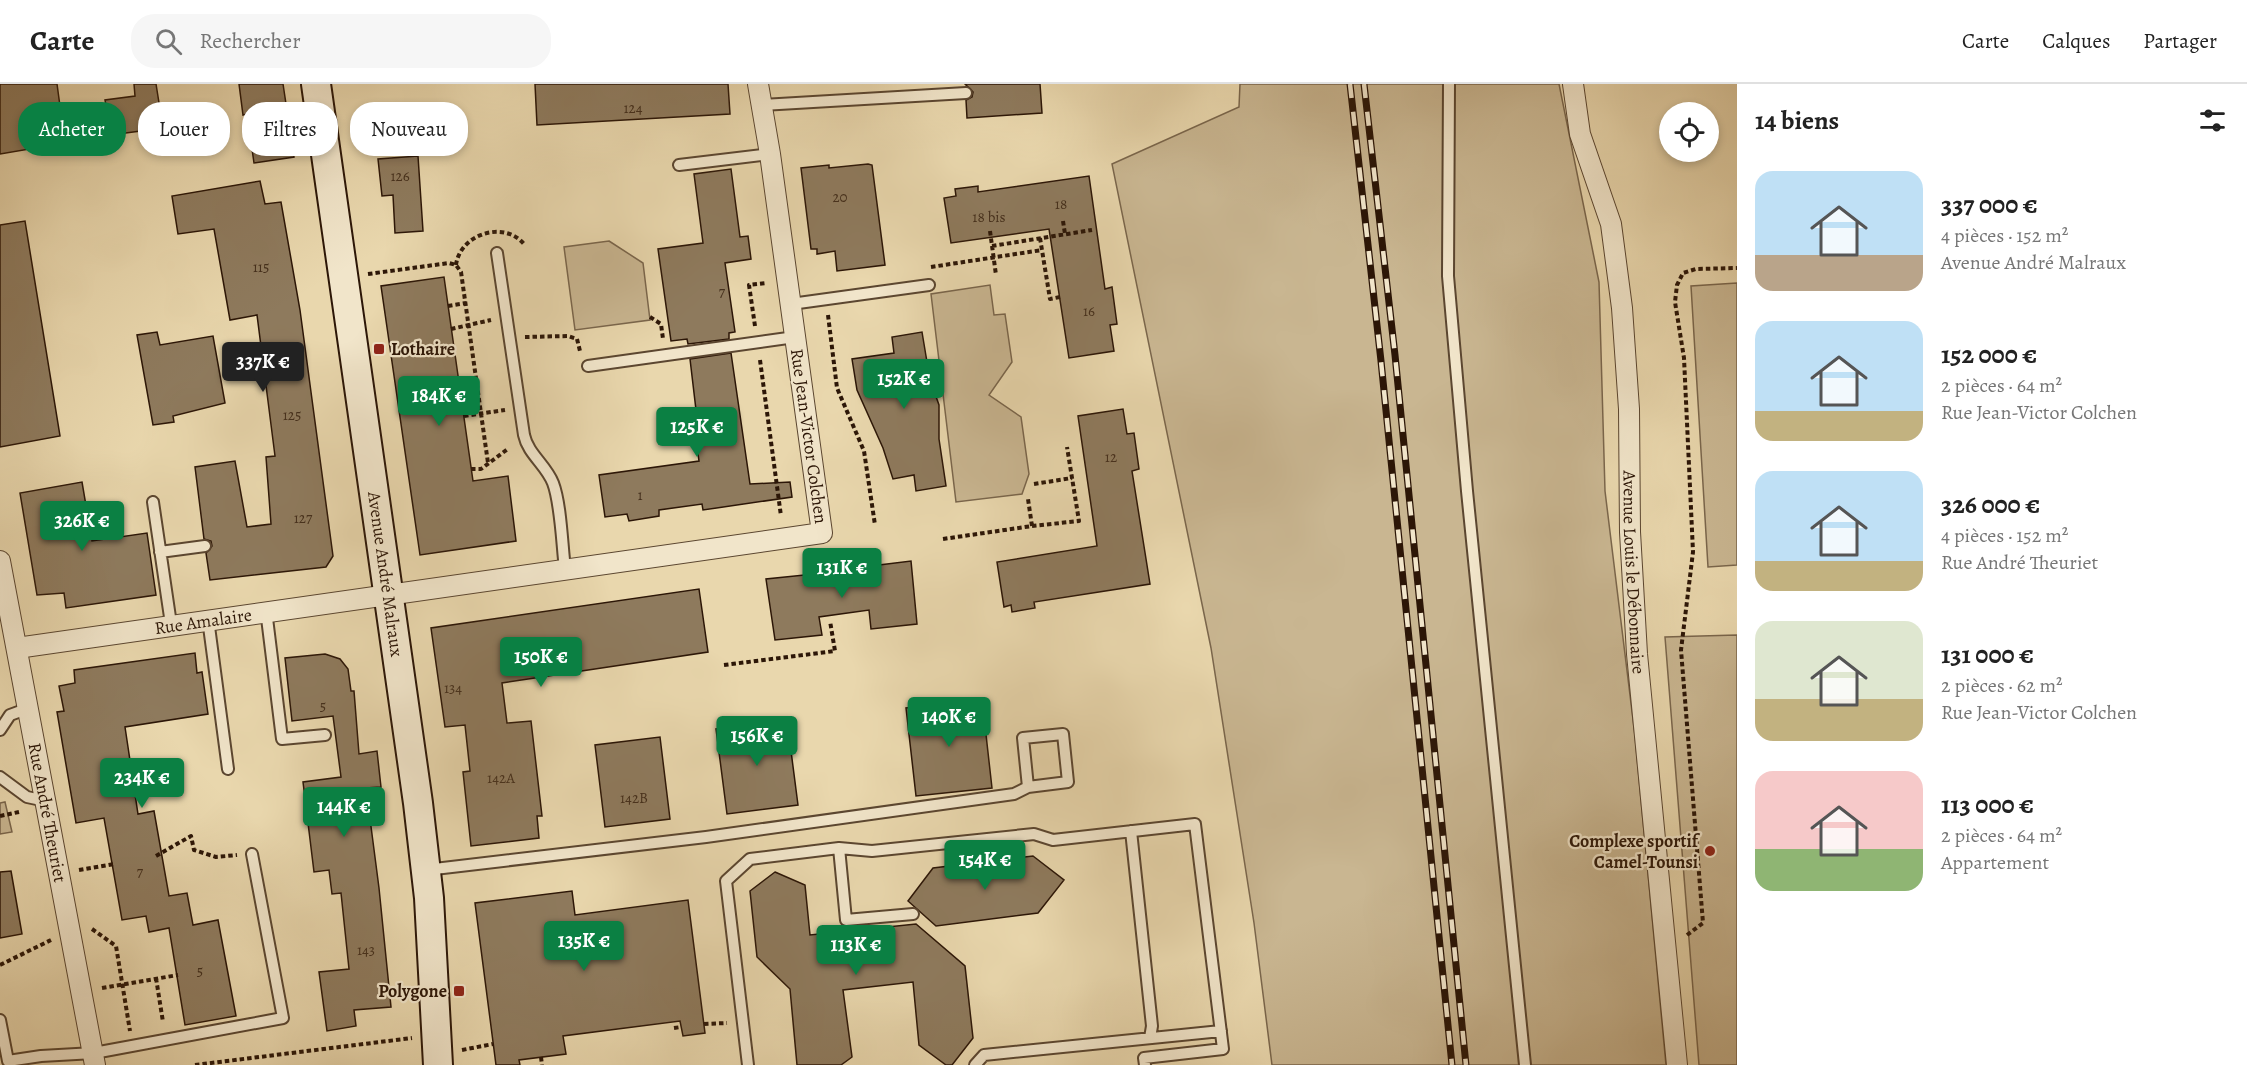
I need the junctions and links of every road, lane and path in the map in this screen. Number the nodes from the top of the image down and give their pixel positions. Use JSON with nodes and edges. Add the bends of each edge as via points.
{"nodes":[{"id":1,"x":316,"y":84,"type":"edge"},
{"id":2,"x":758,"y":84,"type":"edge"},
{"id":3,"x":1449,"y":84,"type":"edge"},
{"id":4,"x":1573,"y":84,"type":"edge"},
{"id":5,"x":966,"y":93,"type":"dead end"},
{"id":6,"x":762,"y":105,"type":"junction"},
{"id":7,"x":770,"y":154,"type":"junction"},
{"id":8,"x":679,"y":165,"type":"dead end"},
{"id":9,"x":1063,"y":221,"type":"dead end"},
{"id":10,"x":1092,"y":230,"type":"dead end"},
{"id":11,"x":990,"y":231,"type":"dead end"},
{"id":12,"x":1065,"y":234,"type":"junction"},
{"id":13,"x":1040,"y":238,"type":"junction"},
{"id":14,"x":992,"y":246,"type":"junction"},
{"id":15,"x":1042,"y":250,"type":"junction"},
{"id":16,"x":497,"y":253,"type":"dead end"},
{"id":17,"x":994,"y":257,"type":"junction"},
{"id":18,"x":927,"y":267,"type":"dead end"},
{"id":19,"x":1737,"y":268,"type":"edge"},
{"id":20,"x":996,"y":275,"type":"dead end"},
{"id":21,"x":343,"y":277,"type":"junction"},
{"id":22,"x":788,"y":280,"type":"junction"},
{"id":23,"x":929,"y":285,"type":"dead end"},
{"id":24,"x":1060,"y":297,"type":"dead end"},
{"id":25,"x":826,"y":299,"type":"junction"},
{"id":26,"x":466,"y":303,"type":"junction"},
{"id":27,"x":791,"y":304,"type":"junction"},
{"id":28,"x":448,"y":306,"type":"dead end"},
{"id":29,"x":650,"y":316,"type":"dead end"},
{"id":30,"x":507,"y":318,"type":"junction"},
{"id":31,"x":468,"y":323,"type":"junction"},
{"id":32,"x":451,"y":329,"type":"dead end"},
{"id":33,"x":795,"y":337,"type":"junction"},
{"id":34,"x":510,"y":339,"type":"junction"},
{"id":35,"x":757,"y":342,"type":"junction"},
{"id":36,"x":666,"y":355,"type":"junction"},
{"id":37,"x":588,"y":366,"type":"joint"},
{"id":38,"x":478,"y":394,"type":"junction"},
{"id":39,"x":461,"y":397,"type":"dead end"},
{"id":40,"x":520,"y":408,"type":"junction"},
{"id":41,"x":481,"y":414,"type":"junction"},
{"id":42,"x":464,"y":416,"type":"dead end"},
{"id":43,"x":524,"y":437,"type":"junction"},
{"id":44,"x":1067,"y":447,"type":"dead end"},
{"id":45,"x":488,"y":464,"type":"junction"},
{"id":46,"x":471,"y":469,"type":"dead end"},
{"id":47,"x":1072,"y":478,"type":"junction"},
{"id":48,"x":1034,"y":484,"type":"dead end"},
{"id":49,"x":1028,"y":500,"type":"dead end"},
{"id":50,"x":153,"y":502,"type":"dead end"},
{"id":51,"x":875,"y":525,"type":"dead end"},
{"id":52,"x":1032,"y":526,"type":"junction"},
{"id":53,"x":783,"y":538,"type":"junction"},
{"id":54,"x":942,"y":539,"type":"dead end"},
{"id":55,"x":205,"y":546,"type":"dead end"},
{"id":56,"x":160,"y":552,"type":"junction"},
{"id":57,"x":0,"y":561,"type":"edge"},
{"id":58,"x":565,"y":568,"type":"junction"},
{"id":59,"x":387,"y":594,"type":"junction"},
{"id":60,"x":266,"y":610,"type":"junction"},
{"id":61,"x":208,"y":619,"type":"junction"},
{"id":62,"x":830,"y":621,"type":"dead end"},
{"id":63,"x":171,"y":624,"type":"junction"},
{"id":64,"x":17,"y":648,"type":"junction"},
{"id":65,"x":724,"y":666,"type":"dead end"},
{"id":66,"x":29,"y":708,"type":"junction"},
{"id":67,"x":0,"y":730,"type":"edge"},
{"id":68,"x":325,"y":735,"type":"dead end"},
{"id":69,"x":228,"y":769,"type":"dead end"},
{"id":70,"x":0,"y":777,"type":"edge"},
{"id":71,"x":1028,"y":787,"type":"junction"},
{"id":72,"x":46,"y":801,"type":"junction"},
{"id":73,"x":1131,"y":831,"type":"junction"},
{"id":74,"x":838,"y":848,"type":"junction"},
{"id":75,"x":252,"y":854,"type":"joint"},
{"id":76,"x":156,"y":856,"type":"dead end"},
{"id":77,"x":114,"y":864,"type":"dead end"},
{"id":78,"x":425,"y":870,"type":"junction"},
{"id":79,"x":59,"y":873,"type":"junction"},
{"id":80,"x":913,"y":914,"type":"dead end"},
{"id":81,"x":69,"y":933,"type":"junction"},
{"id":82,"x":1664,"y":937,"type":"junction"},
{"id":83,"x":0,"y":965,"type":"edge"},
{"id":84,"x":178,"y":975,"type":"dead end"},
{"id":85,"x":156,"y":978,"type":"junction"},
{"id":86,"x":122,"y":984,"type":"junction"},
{"id":87,"x":81,"y":992,"type":"junction"},
{"id":88,"x":0,"y":1020,"type":"edge"},
{"id":89,"x":681,"y":1027,"type":"dead end"},
{"id":90,"x":674,"y":1028,"type":"dead end"},
{"id":91,"x":1221,"y":1031,"type":"junction"},
{"id":92,"x":437,"y":1037,"type":"junction"},
{"id":93,"x":1150,"y":1038,"type":"junction"},
{"id":94,"x":166,"y":1040,"type":"junction"},
{"id":95,"x":133,"y":1046,"type":"junction"},
{"id":96,"x":541,"y":1057,"type":"dead end"},
{"id":97,"x":94,"y":1059,"type":"edge"},
{"id":98,"x":195,"y":1065,"type":"edge"},
{"id":99,"x":438,"y":1065,"type":"edge"},
{"id":100,"x":542,"y":1065,"type":"edge"},
{"id":101,"x":748,"y":1065,"type":"edge"},
{"id":102,"x":975,"y":1065,"type":"edge"},
{"id":103,"x":1144,"y":1065,"type":"edge"},
{"id":104,"x":1525,"y":1065,"type":"edge"},
{"id":105,"x":1677,"y":1065,"type":"edge"}],
"edges":[{"from":1,"to":21,"type":"main road","name":"Avenue André Malraux"},
{"from":2,"to":6,"type":"street","name":"Rue Jean-Victor Colchen"},
{"from":3,"to":104,"type":"lane","via":[[1448,276]]},
{"from":4,"to":82,"type":"street","name":"Avenue Louis le Débonnaire","via":[[1580,134],[1611,224],[1622,309],[1637,654]]},
{"from":5,"to":6,"type":"lane"},
{"from":6,"to":7,"type":"street","name":"Rue Jean-Victor Colchen"},
{"from":7,"to":8,"type":"lane"},
{"from":7,"to":22,"type":"street","name":"Rue Jean-Victor Colchen"},
{"from":9,"to":12,"type":"path"},
{"from":10,"to":12,"type":"path"},
{"from":11,"to":14,"type":"path"},
{"from":12,"to":13,"type":"path"},
{"from":13,"to":14,"type":"path"},
{"from":13,"to":15,"type":"path"},
{"from":14,"to":17,"type":"path"},
{"from":15,"to":17,"type":"path"},
{"from":15,"to":24,"type":"path","via":[[1050,299]]},
{"from":16,"to":30,"type":"lane"},
{"from":17,"to":18,"type":"path"},
{"from":17,"to":20,"type":"path"},
{"from":19,"to":82,"type":"path","via":[[1683,273],[1675,302],[1684,358],[1693,552],[1681,650],[1703,923],[1685,936]]},
{"from":21,"to":26,"type":"path","via":[[449,263],[461,272]]},
{"from":21,"to":59,"type":"main road","name":"Avenue André Malraux"},
{"from":22,"to":27,"type":"street","name":"Rue Jean-Victor Colchen"},
{"from":22,"to":35,"type":"path","via":[[749,285]]},
{"from":23,"to":25,"type":"lane"},
{"from":25,"to":27,"type":"lane"},
{"from":25,"to":51,"type":"path","via":[[837,388],[864,451]]},
{"from":26,"to":28,"type":"path"},
{"from":26,"to":31,"type":"path"},
{"from":27,"to":33,"type":"street","name":"Rue Jean-Victor Colchen"},
{"from":29,"to":36,"type":"path","via":[[661,324]]},
{"from":30,"to":31,"type":"path"},
{"from":30,"to":34,"type":"lane"},
{"from":31,"to":32,"type":"path"},
{"from":31,"to":38,"type":"path"},
{"from":33,"to":35,"type":"lane"},
{"from":33,"to":53,"type":"street","name":"Rue Jean-Victor Colchen","via":[[822,532]]},
{"from":34,"to":37,"type":"path","via":[[537,335],[577,339]]},
{"from":34,"to":40,"type":"lane"},
{"from":35,"to":36,"type":"lane"},
{"from":35,"to":53,"type":"path"},
{"from":36,"to":37,"type":"lane"},
{"from":38,"to":39,"type":"path"},
{"from":38,"to":41,"type":"path"},
{"from":40,"to":41,"type":"path"},
{"from":40,"to":43,"type":"lane"},
{"from":41,"to":42,"type":"path"},
{"from":41,"to":45,"type":"path"},
{"from":43,"to":45,"type":"path"},
{"from":43,"to":58,"type":"lane","via":[[554,485]]},
{"from":44,"to":47,"type":"path"},
{"from":45,"to":46,"type":"path"},
{"from":47,"to":48,"type":"path"},
{"from":47,"to":52,"type":"path","via":[[1079,521]]},
{"from":49,"to":52,"type":"path"},
{"from":50,"to":56,"type":"lane"},
{"from":52,"to":54,"type":"path"},
{"from":53,"to":58,"type":"street","name":"Rue Jean-Victor Colchen"},
{"from":55,"to":56,"type":"lane"},
{"from":56,"to":63,"type":"lane"},
{"from":57,"to":64,"type":"street","name":"Rue André Theuriet"},
{"from":58,"to":59,"type":"street","name":"Rue Jean-Victor Colchen"},
{"from":59,"to":60,"type":"street","name":"Rue Amalaire"},
{"from":59,"to":78,"type":"main road","name":"Avenue André Malraux"},
{"from":60,"to":61,"type":"street","name":"Rue Amalaire"},
{"from":60,"to":68,"type":"lane","via":[[282,739]]},
{"from":61,"to":63,"type":"street","name":"Rue Amalaire"},
{"from":61,"to":69,"type":"lane"},
{"from":62,"to":65,"type":"path","via":[[835,651]]},
{"from":63,"to":64,"type":"street","name":"Rue Amalaire"},
{"from":64,"to":66,"type":"street","name":"Rue André Theuriet"},
{"from":66,"to":67,"type":"lane","via":[[10,716]]},
{"from":66,"to":72,"type":"street","name":"Rue André Theuriet"},
{"from":70,"to":72,"type":"lane","via":[[27,797]]},
{"from":71,"to":71,"type":"lane","via":[[1068,782],[1063,734],[1023,738]]},
{"from":71,"to":78,"type":"lane","via":[[1014,794],[706,837]]},
{"from":72,"to":79,"type":"street","name":"Rue André Theuriet"},
{"from":73,"to":74,"type":"lane","via":[[1053,840],[1034,834],[872,851]]},
{"from":73,"to":91,"type":"lane","via":[[1195,824]]},
{"from":73,"to":93,"type":"lane","via":[[1152,1026]]},
{"from":74,"to":80,"type":"lane","via":[[846,920]]},
{"from":74,"to":101,"type":"lane","via":[[750,859],[726,881]]},
{"from":75,"to":76,"type":"path","via":[[204,855],[194,850],[191,836]]},
{"from":75,"to":94,"type":"lane","via":[[283,1018]]},
{"from":77,"to":79,"type":"path"},
{"from":78,"to":92,"type":"main road","name":"Avenue André Malraux"},
{"from":79,"to":81,"type":"street","name":"Rue André Theuriet"},
{"from":81,"to":83,"type":"path","via":[[33,946]]},
{"from":81,"to":86,"type":"path","via":[[93,928],[116,946]]},
{"from":81,"to":87,"type":"street","name":"Rue André Theuriet"},
{"from":82,"to":105,"type":"street","name":"Avenue Louis le Débonnaire"},
{"from":84,"to":85,"type":"path"},
{"from":85,"to":86,"type":"path"},
{"from":85,"to":94,"type":"path"},
{"from":86,"to":87,"type":"path"},
{"from":86,"to":95,"type":"path"},
{"from":87,"to":97,"type":"street","name":"Rue André Theuriet"},
{"from":88,"to":97,"type":"lane","via":[[8,1061],[41,1056]]},
{"from":89,"to":90,"type":"path"},
{"from":91,"to":93,"type":"lane"},
{"from":91,"to":103,"type":"lane","via":[[1222,1049],[1144,1058]]},
{"from":92,"to":98,"type":"path"},
{"from":92,"to":99,"type":"main road","name":"Avenue André Malraux"},
{"from":93,"to":102,"type":"lane","via":[[984,1055]]},
{"from":94,"to":95,"type":"lane"},
{"from":95,"to":97,"type":"lane"},
{"from":96,"to":100,"type":"path"}]}
